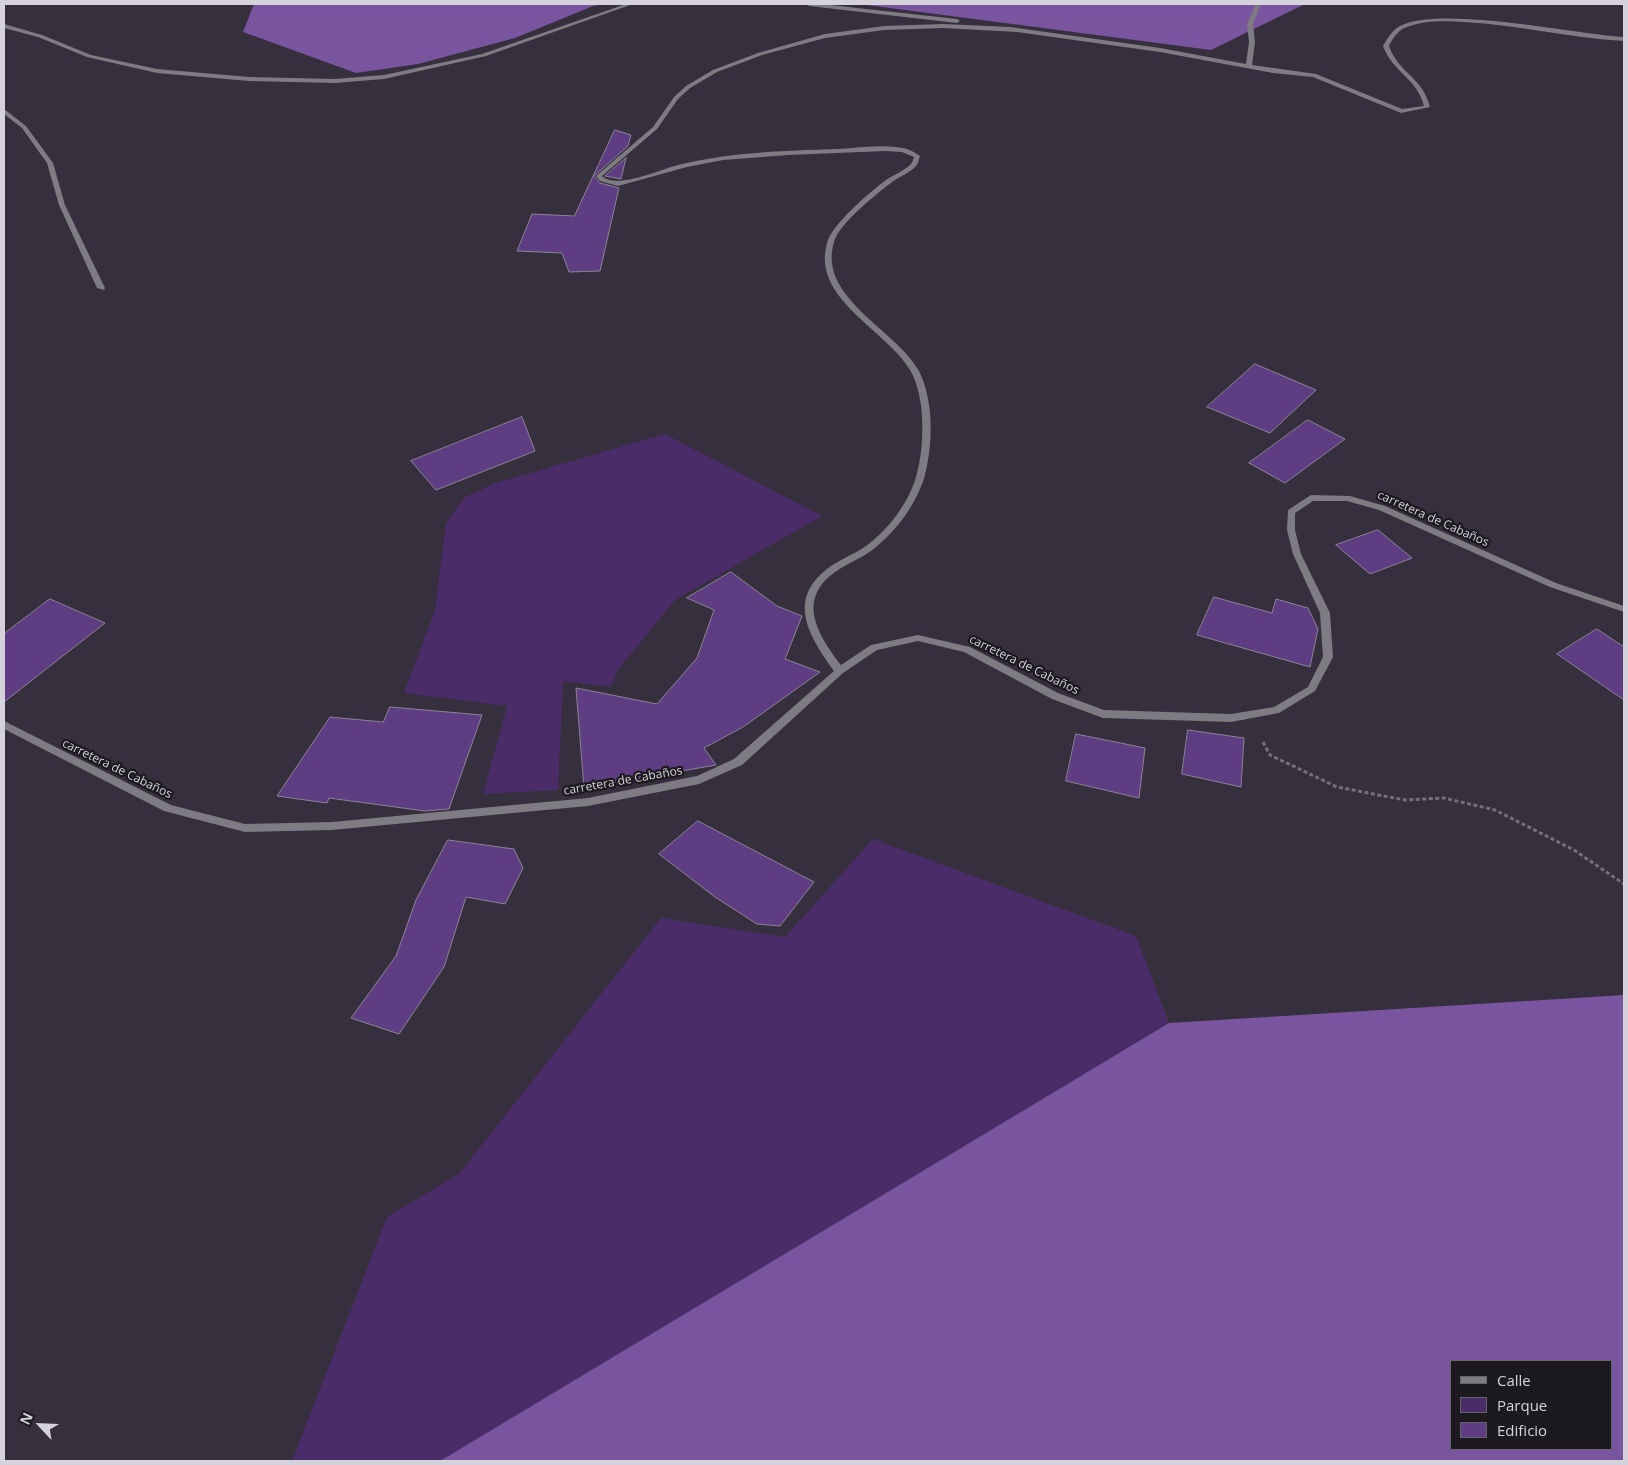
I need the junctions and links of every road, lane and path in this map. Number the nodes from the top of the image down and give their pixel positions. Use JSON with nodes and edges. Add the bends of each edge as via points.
{"nodes":[{"id":1,"x":630,"y":4,"type":"edge"},
{"id":2,"x":809,"y":4,"type":"edge"},
{"id":3,"x":1258,"y":4,"type":"edge"},
{"id":4,"x":4,"y":26,"type":"edge"},
{"id":5,"x":1017,"y":30,"type":"junction"},
{"id":6,"x":1624,"y":39,"type":"edge"},
{"id":7,"x":1249,"y":66,"type":"junction"},
{"id":8,"x":4,"y":111,"type":"edge"},
{"id":9,"x":101,"y":288,"type":"dead end"},
{"id":10,"x":1624,"y":609,"type":"edge"},
{"id":11,"x":840,"y":671,"type":"junction"},
{"id":12,"x":1249,"y":715,"type":"junction"},
{"id":13,"x":4,"y":725,"type":"edge"},
{"id":14,"x":1624,"y":884,"type":"edge"}],
"edges":[{"from":1,"to":4,"type":"street","via":[[484,55],[384,77],[335,81],[249,79],[157,71],[89,56],[40,36]]},
{"from":2,"to":5,"type":"street"},
{"from":3,"to":7,"type":"street","via":[[1250,24]]},
{"from":5,"to":7,"type":"street"},
{"from":5,"to":11,"type":"street","via":[[943,26],[884,28],[826,36],[760,54],[715,71],[688,86],[654,128],[599,176],[602,180],[618,184],[722,158],[788,153],[886,149],[904,150],[917,156],[914,166],[885,182],[848,216],[834,232],[830,246],[833,281],[844,298],[894,342],[914,369],[924,395],[926,425],[921,475],[907,504],[870,548],[830,571],[817,581],[810,592],[814,634]]},
{"from":6,"to":7,"type":"street","via":[[1459,20],[1426,20],[1405,25],[1393,33],[1386,46],[1389,58],[1418,83],[1425,93],[1427,107],[1401,111],[1314,75]]},
{"from":8,"to":9,"type":"street","via":[[24,127],[50,163],[62,205]]},
{"from":10,"to":12,"type":"street","name":"carretera de Cabaños","via":[[1553,585],[1382,508],[1347,498],[1311,498],[1291,512],[1291,530],[1297,554],[1325,612],[1328,657],[1312,689],[1276,710]]},
{"from":11,"to":12,"type":"street","name":"carretera de Cabaños","via":[[874,647],[918,638],[968,649],[1055,696],[1103,714],[1231,718]]},
{"from":11,"to":13,"type":"street","name":"carretera de Cabaños","via":[[738,762],[699,780],[588,802],[332,826],[245,828],[168,808]]},
{"from":12,"to":14,"type":"path","via":[[1270,755],[1337,787],[1406,800],[1444,798],[1495,810],[1574,850]]}]}
